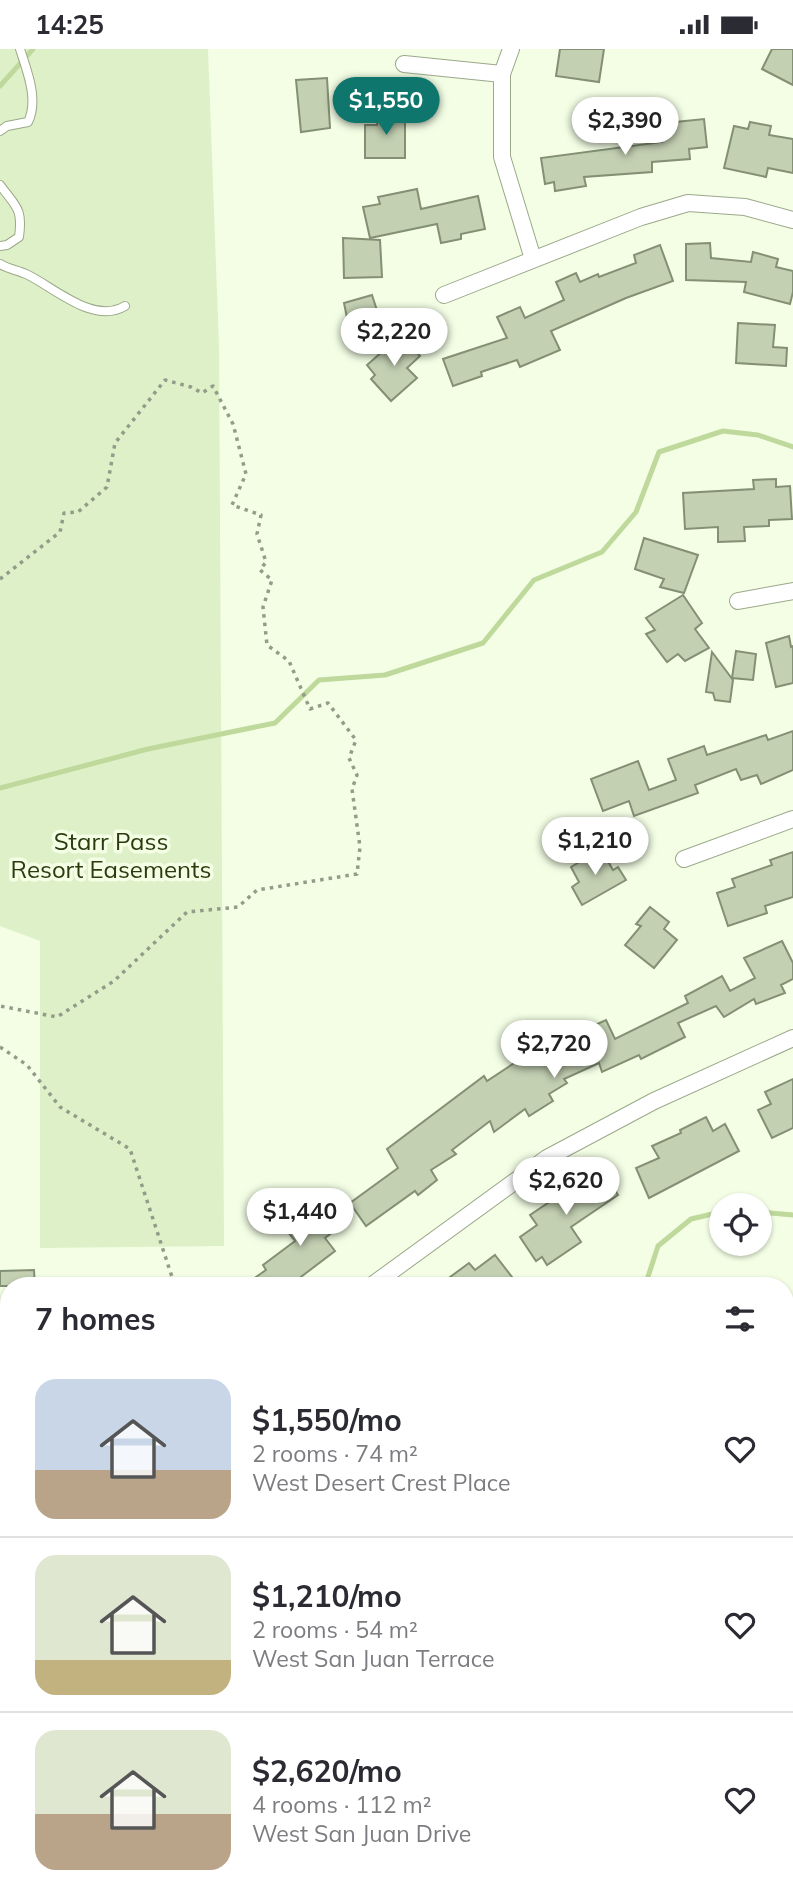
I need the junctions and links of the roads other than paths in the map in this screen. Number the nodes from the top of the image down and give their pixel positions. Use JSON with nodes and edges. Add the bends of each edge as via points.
{"nodes":[{"id":1,"x":20,"y":49,"type":"edge"},
{"id":2,"x":511,"y":49,"type":"edge"},
{"id":3,"x":404,"y":64,"type":"dead end"},
{"id":4,"x":502,"y":74,"type":"junction"},
{"id":5,"x":0,"y":131,"type":"edge"},
{"id":6,"x":0,"y":185,"type":"edge"},
{"id":7,"x":793,"y":219,"type":"edge"},
{"id":8,"x":0,"y":246,"type":"edge"},
{"id":9,"x":533,"y":259,"type":"junction"},
{"id":10,"x":0,"y":264,"type":"edge"},
{"id":11,"x":444,"y":295,"type":"dead end"},
{"id":12,"x":125,"y":306,"type":"dead end"},
{"id":13,"x":793,"y":591,"type":"edge"},
{"id":14,"x":738,"y":601,"type":"dead end"},
{"id":15,"x":793,"y":819,"type":"edge"},
{"id":16,"x":684,"y":859,"type":"dead end"},
{"id":17,"x":793,"y":1038,"type":"edge"},
{"id":18,"x":383,"y":1277,"type":"edge"}],
"edges":[{"from":1,"to":5,"type":"lane","via":[[33,106],[31,116],[27,122]]},
{"from":2,"to":4,"type":"street"},
{"from":3,"to":4,"type":"street"},
{"from":4,"to":9,"type":"street","via":[[502,157]]},
{"from":6,"to":8,"type":"lane","via":[[18,208],[21,221],[19,237]]},
{"from":7,"to":9,"type":"street","via":[[745,207],[688,203]]},
{"from":9,"to":11,"type":"street"},
{"from":10,"to":12,"type":"lane","via":[[69,300],[104,312]]},
{"from":13,"to":14,"type":"street"},
{"from":15,"to":16,"type":"street"},
{"from":17,"to":18,"type":"street","via":[[654,1101],[547,1158]]}]}
